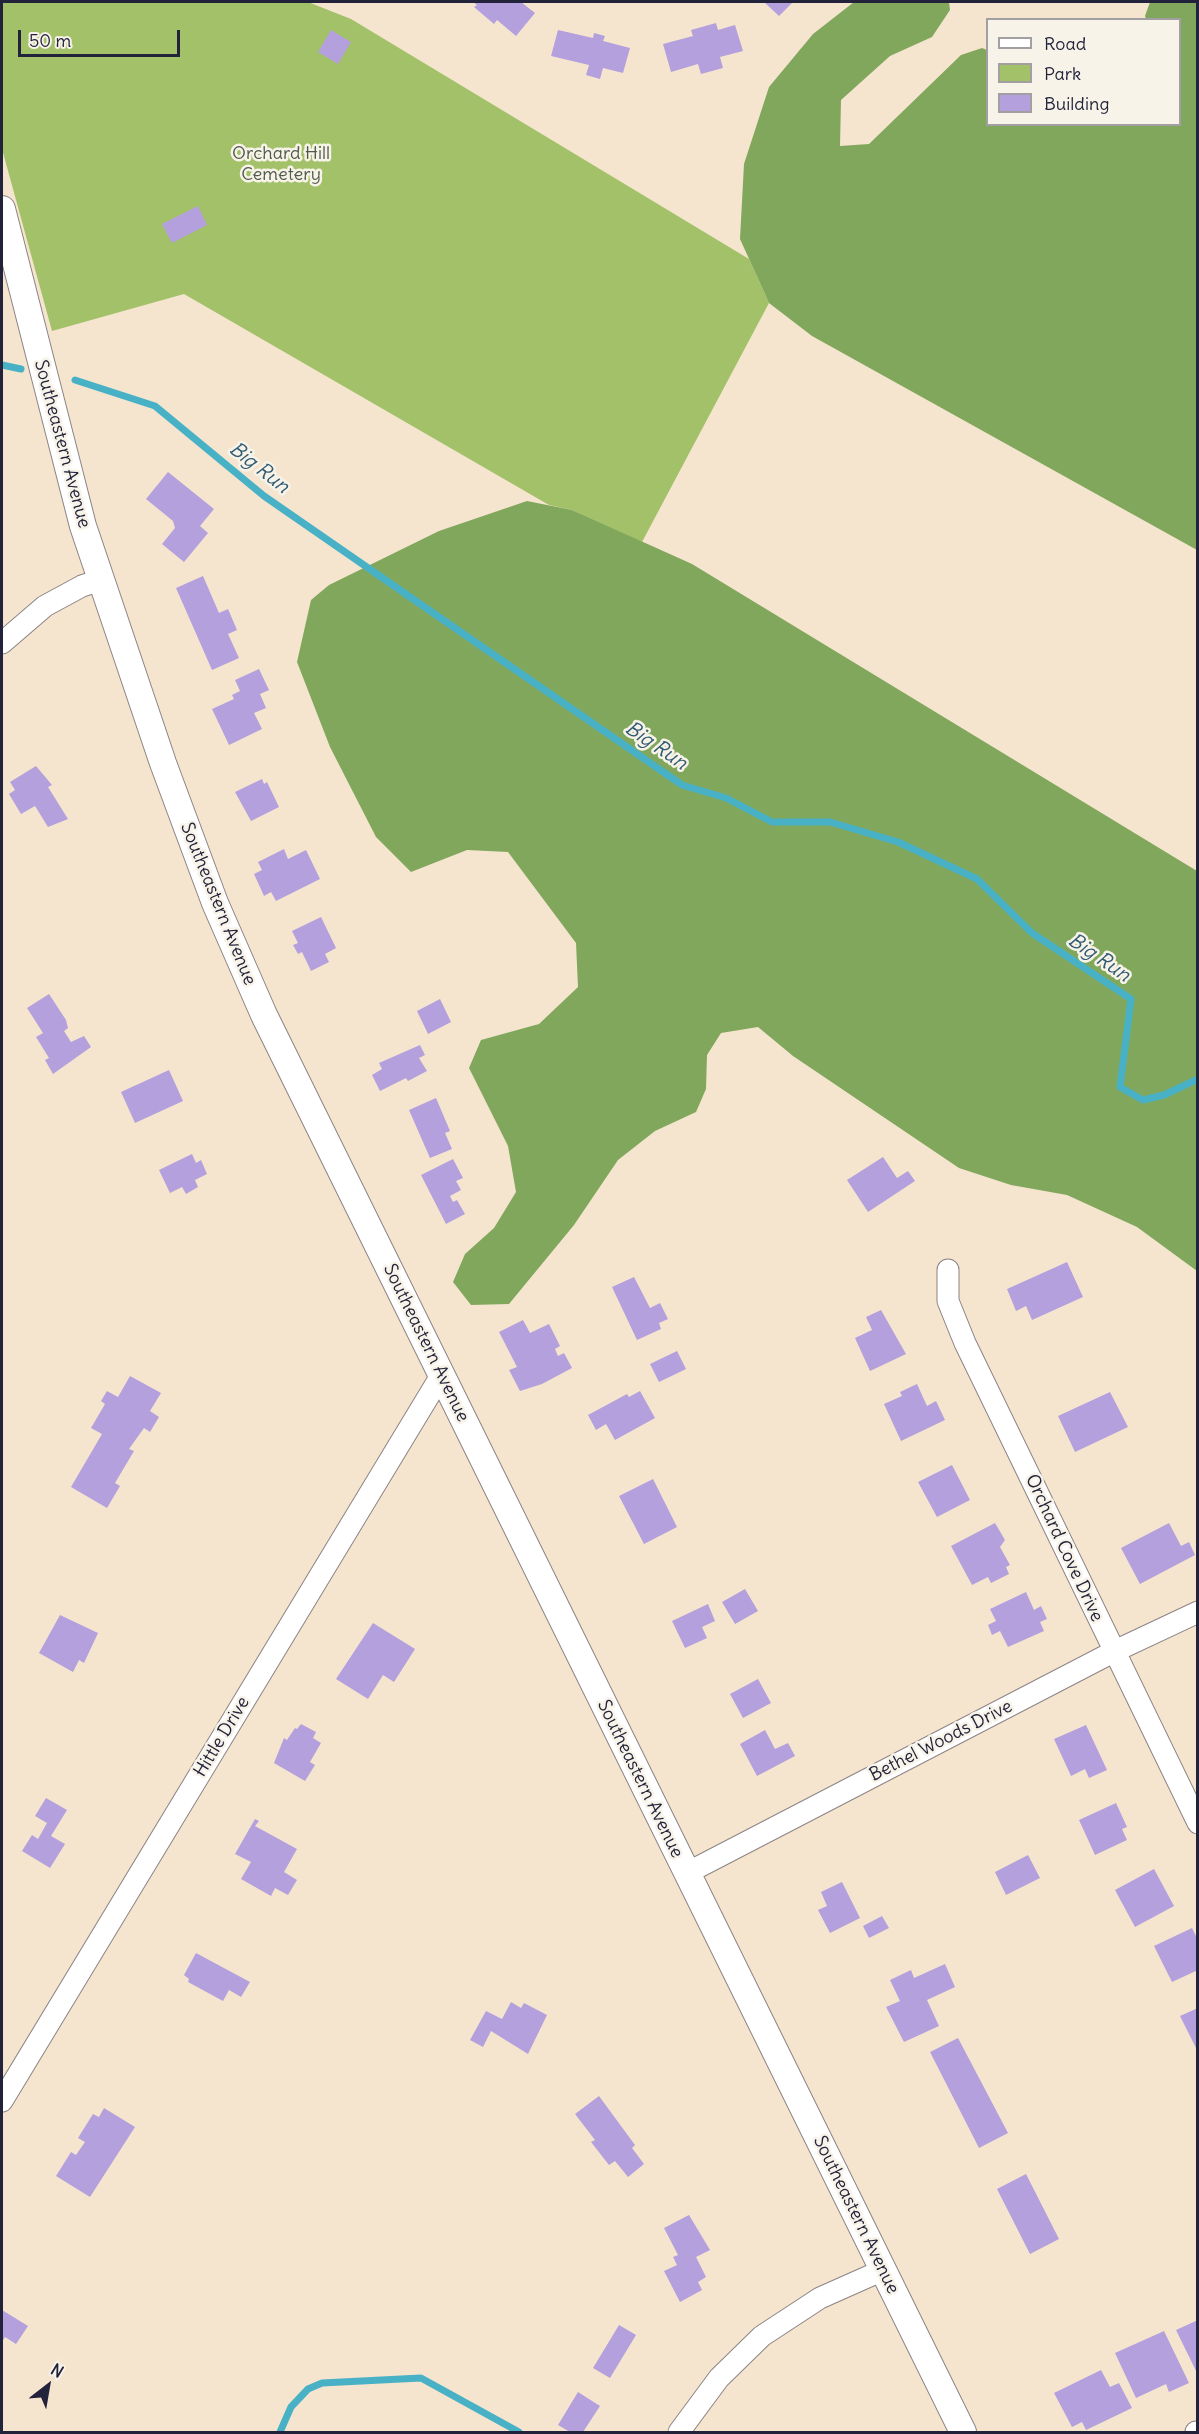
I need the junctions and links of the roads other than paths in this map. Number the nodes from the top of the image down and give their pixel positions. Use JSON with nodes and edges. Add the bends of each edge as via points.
{"nodes":[{"id":1,"x":2,"y":209,"type":"edge"},
{"id":2,"x":100,"y":580,"type":"junction"},
{"id":3,"x":2,"y":643,"type":"edge"},
{"id":4,"x":948,"y":1270,"type":"dead end"},
{"id":5,"x":442,"y":1374,"type":"junction"},
{"id":6,"x":1197,"y":1612,"type":"edge"},
{"id":7,"x":1113,"y":1652,"type":"junction"},
{"id":8,"x":1197,"y":1823,"type":"edge"},
{"id":9,"x":687,"y":1873,"type":"junction"},
{"id":10,"x":2,"y":2101,"type":"edge"},
{"id":11,"x":883,"y":2270,"type":"junction"},
{"id":12,"x":679,"y":2433,"type":"edge"},
{"id":13,"x":963,"y":2433,"type":"edge"}],
"edges":[{"from":1,"to":2,"type":"street","name":"Southeastern Avenue"},
{"from":2,"to":3,"type":"street","via":[[45,606]]},
{"from":2,"to":5,"type":"street","name":"Southeastern Avenue","via":[[215,903],[264,1015]]},
{"from":4,"to":7,"type":"street","name":"Orchard Cove Drive","via":[[948,1302],[965,1343]]},
{"from":5,"to":9,"type":"street","name":"Southeastern Avenue"},
{"from":5,"to":10,"type":"street","name":"Hittle Drive"},
{"from":6,"to":7,"type":"street","name":"Bethel Woods Drive"},
{"from":7,"to":8,"type":"street","name":"Orchard Cove Drive"},
{"from":7,"to":9,"type":"street","name":"Bethel Woods Drive"},
{"from":9,"to":11,"type":"street","name":"Southeastern Avenue"},
{"from":11,"to":12,"type":"street","via":[[820,2298],[762,2336],[706,2393]]},
{"from":11,"to":13,"type":"street","name":"Southeastern Avenue"}]}
